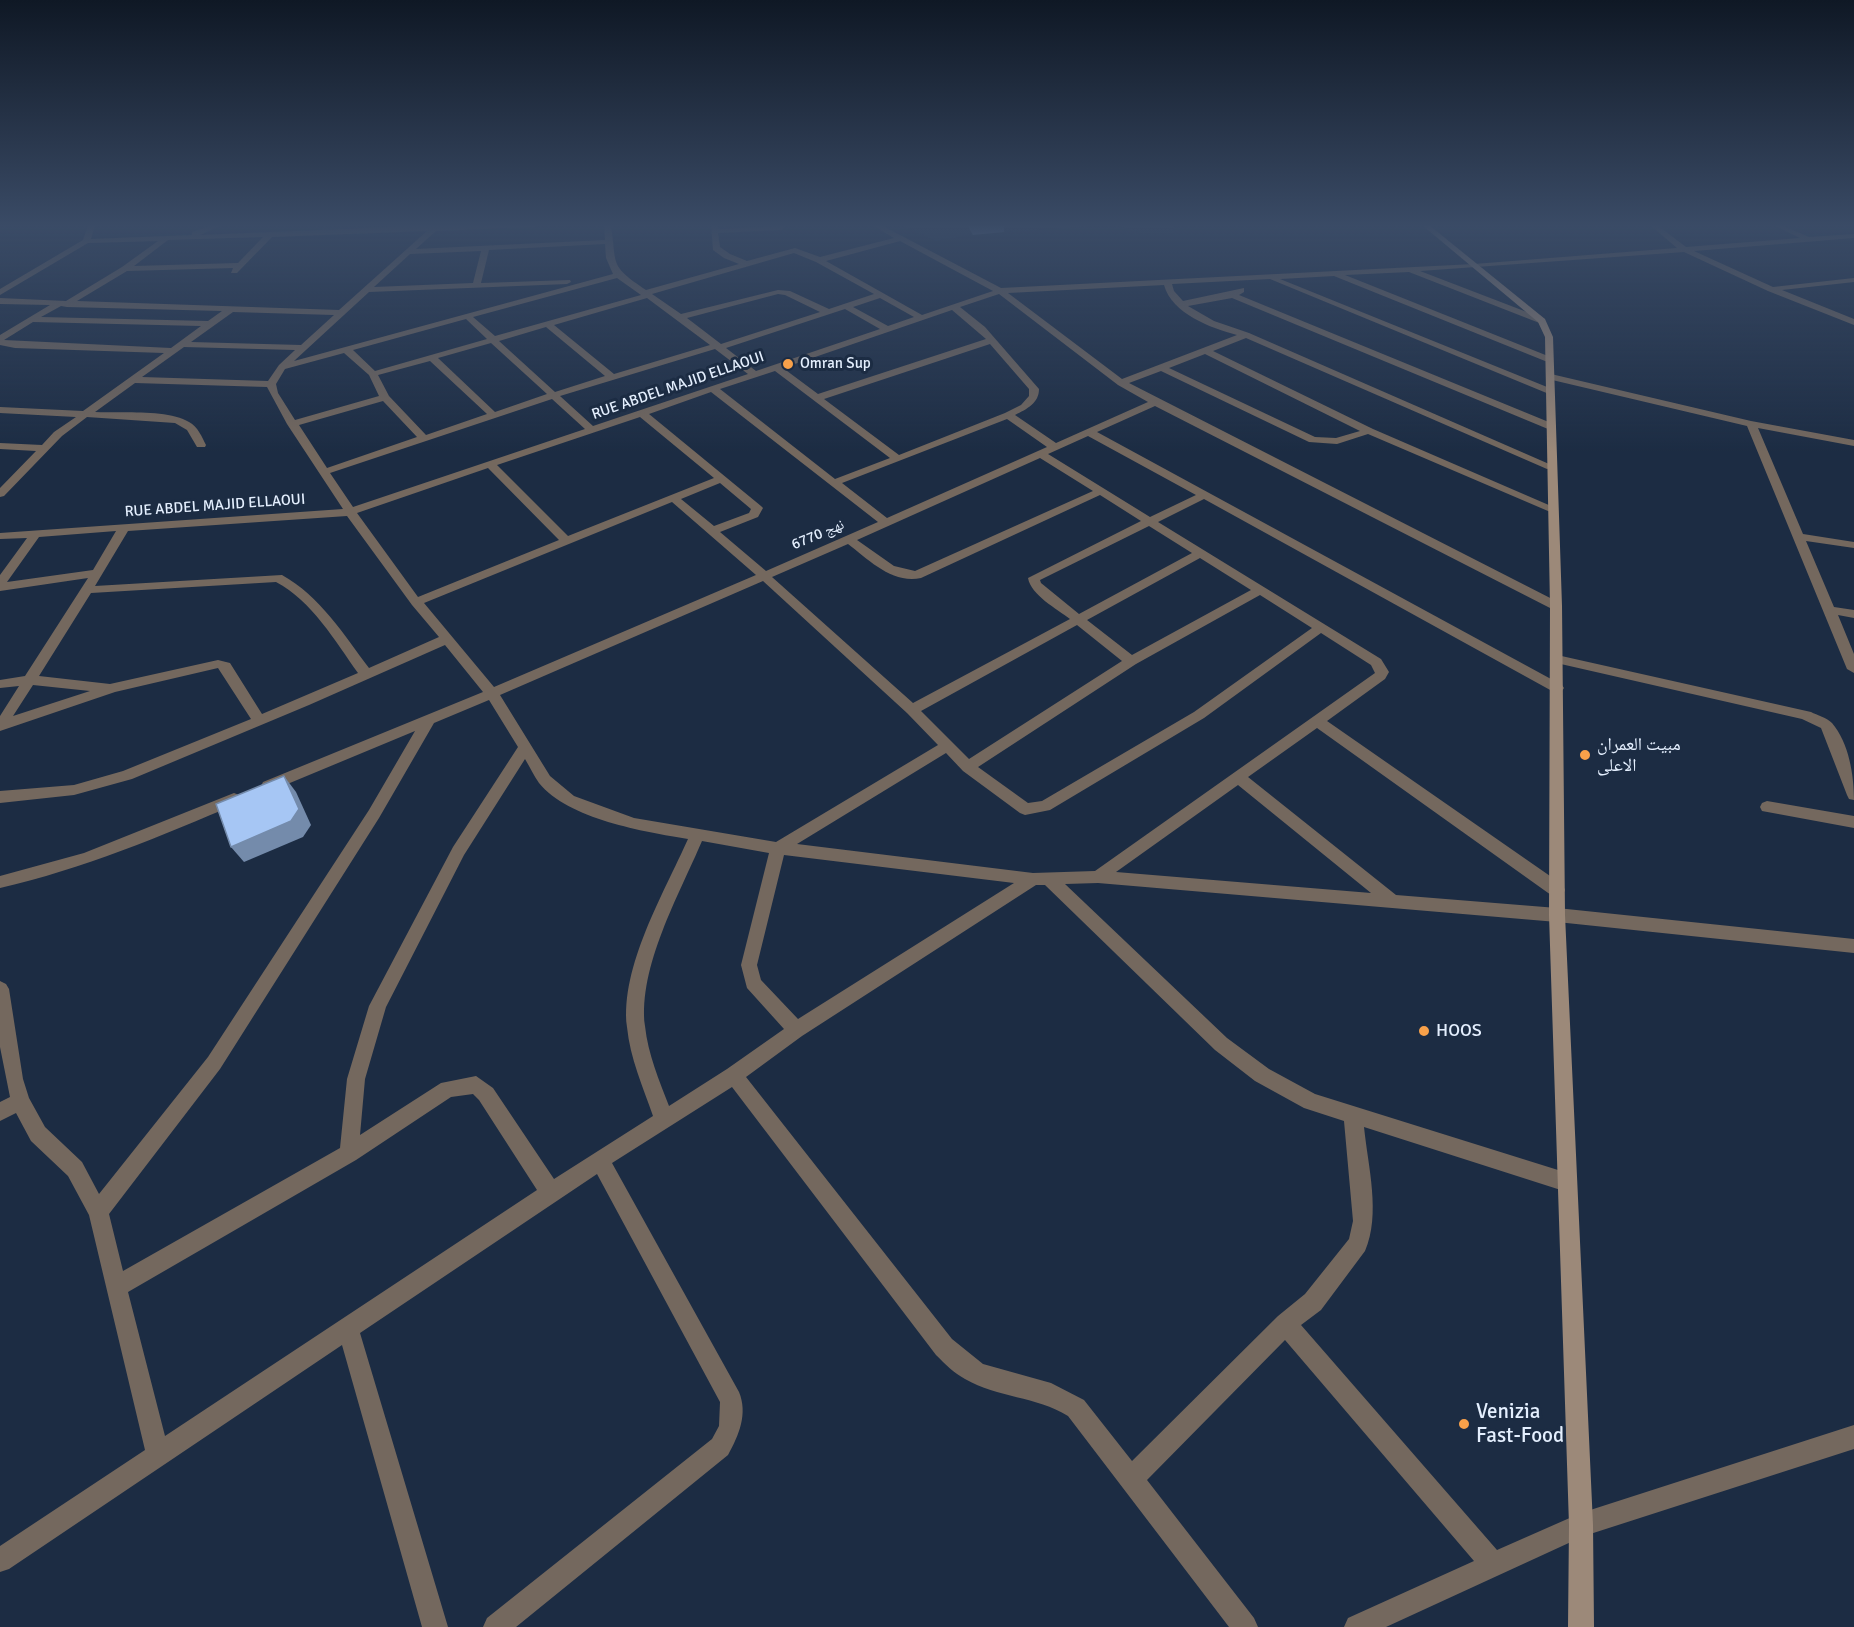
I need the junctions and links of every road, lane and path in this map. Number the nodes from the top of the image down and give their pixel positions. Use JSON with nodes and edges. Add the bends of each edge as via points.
{"nodes":[{"id":1,"x":68,"y":301,"type":"edge"},
{"id":2,"x":354,"y":301,"type":"edge"},
{"id":3,"x":522,"y":301,"type":"edge"},
{"id":4,"x":624,"y":301,"type":"edge"},
{"id":5,"x":657,"y":301,"type":"edge"},
{"id":6,"x":743,"y":301,"type":"edge"},
{"id":7,"x":804,"y":301,"type":"edge"},
{"id":8,"x":861,"y":301,"type":"edge"},
{"id":9,"x":891,"y":301,"type":"edge"},
{"id":10,"x":971,"y":301,"type":"edge"},
{"id":11,"x":1013,"y":301,"type":"edge"},
{"id":12,"x":1179,"y":301,"type":"edge"},
{"id":13,"x":1200,"y":301,"type":"edge"},
{"id":14,"x":1247,"y":301,"type":"edge"},
{"id":15,"x":1335,"y":301,"type":"edge"},
{"id":16,"x":1390,"y":301,"type":"edge"},
{"id":17,"x":1490,"y":301,"type":"edge"},
{"id":18,"x":1517,"y":301,"type":"edge"},
{"id":19,"x":1801,"y":301,"type":"edge"},
{"id":20,"x":0,"y":302,"type":"edge"},
{"id":21,"x":63,"y":304,"type":"junction"},
{"id":22,"x":1183,"y":304,"type":"junction"},
{"id":23,"x":845,"y":306,"type":"junction"},
{"id":24,"x":954,"y":307,"type":"junction"},
{"id":25,"x":231,"y":309,"type":"junction"},
{"id":26,"x":828,"y":312,"type":"junction"},
{"id":27,"x":341,"y":313,"type":"junction"},
{"id":28,"x":467,"y":316,"type":"junction"},
{"id":29,"x":680,"y":317,"type":"junction"},
{"id":30,"x":922,"y":318,"type":"junction"},
{"id":31,"x":31,"y":319,"type":"junction"},
{"id":32,"x":1542,"y":321,"type":"junction"},
{"id":33,"x":1854,"y":322,"type":"edge"},
{"id":34,"x":210,"y":324,"type":"junction"},
{"id":35,"x":547,"y":324,"type":"junction"},
{"id":36,"x":889,"y":330,"type":"junction"},
{"id":37,"x":1246,"y":335,"type":"junction"},
{"id":38,"x":492,"y":339,"type":"junction"},
{"id":39,"x":992,"y":340,"type":"junction"},
{"id":40,"x":0,"y":341,"type":"edge"},
{"id":41,"x":719,"y":346,"type":"junction"},
{"id":42,"x":176,"y":347,"type":"junction"},
{"id":43,"x":303,"y":348,"type":"junction"},
{"id":44,"x":347,"y":350,"type":"junction"},
{"id":45,"x":1204,"y":350,"type":"junction"},
{"id":46,"x":431,"y":357,"type":"junction"},
{"id":47,"x":282,"y":367,"type":"junction"},
{"id":48,"x":777,"y":368,"type":"junction"},
{"id":49,"x":1163,"y":368,"type":"junction"},
{"id":50,"x":373,"y":374,"type":"junction"},
{"id":51,"x":754,"y":375,"type":"junction"},
{"id":52,"x":1550,"y":376,"type":"junction"},
{"id":53,"x":612,"y":377,"type":"junction"},
{"id":54,"x":132,"y":380,"type":"junction"},
{"id":55,"x":1121,"y":383,"type":"junction"},
{"id":56,"x":271,"y":384,"type":"junction"},
{"id":57,"x":713,"y":389,"type":"junction"},
{"id":58,"x":554,"y":395,"type":"junction"},
{"id":59,"x":385,"y":398,"type":"junction"},
{"id":60,"x":817,"y":398,"type":"junction"},
{"id":61,"x":1155,"y":402,"type":"junction"},
{"id":62,"x":0,"y":410,"type":"edge"},
{"id":63,"x":87,"y":413,"type":"junction"},
{"id":64,"x":642,"y":413,"type":"junction"},
{"id":65,"x":494,"y":416,"type":"junction"},
{"id":66,"x":1008,"y":416,"type":"junction"},
{"id":67,"x":292,"y":424,"type":"junction"},
{"id":68,"x":1751,"y":424,"type":"junction"},
{"id":69,"x":1552,"y":427,"type":"junction"},
{"id":70,"x":592,"y":431,"type":"junction"},
{"id":71,"x":1369,"y":431,"type":"junction"},
{"id":72,"x":1089,"y":432,"type":"junction"},
{"id":73,"x":424,"y":439,"type":"junction"},
{"id":74,"x":1854,"y":443,"type":"edge"},
{"id":75,"x":0,"y":446,"type":"edge"},
{"id":76,"x":201,"y":446,"type":"dead end"},
{"id":77,"x":45,"y":448,"type":"junction"},
{"id":78,"x":1056,"y":448,"type":"junction"},
{"id":79,"x":1041,"y":454,"type":"junction"},
{"id":80,"x":898,"y":459,"type":"junction"},
{"id":81,"x":491,"y":465,"type":"junction"},
{"id":82,"x":1551,"y":467,"type":"junction"},
{"id":83,"x":324,"y":472,"type":"junction"},
{"id":84,"x":720,"y":479,"type":"junction"},
{"id":85,"x":833,"y":483,"type":"junction"},
{"id":86,"x":2,"y":489,"type":"edge"},
{"id":87,"x":1101,"y":491,"type":"junction"},
{"id":88,"x":1204,"y":495,"type":"junction"},
{"id":89,"x":674,"y":498,"type":"junction"},
{"id":90,"x":1552,"y":509,"type":"junction"},
{"id":91,"x":350,"y":512,"type":"junction"},
{"id":92,"x":886,"y":523,"type":"junction"},
{"id":93,"x":1152,"y":523,"type":"junction"},
{"id":94,"x":124,"y":527,"type":"junction"},
{"id":95,"x":712,"y":531,"type":"junction"},
{"id":96,"x":36,"y":533,"type":"junction"},
{"id":97,"x":0,"y":536,"type":"edge"},
{"id":98,"x":1799,"y":537,"type":"junction"},
{"id":99,"x":849,"y":539,"type":"junction"},
{"id":100,"x":566,"y":542,"type":"junction"},
{"id":101,"x":1854,"y":545,"type":"edge"},
{"id":102,"x":1200,"y":553,"type":"junction"},
{"id":103,"x":97,"y":573,"type":"junction"},
{"id":104,"x":763,"y":575,"type":"junction"},
{"id":105,"x":0,"y":585,"type":"edge"},
{"id":106,"x":87,"y":590,"type":"junction"},
{"id":107,"x":1260,"y":590,"type":"junction"},
{"id":108,"x":416,"y":602,"type":"junction"},
{"id":109,"x":1556,"y":606,"type":"junction"},
{"id":110,"x":1830,"y":610,"type":"junction"},
{"id":111,"x":1854,"y":614,"type":"edge"},
{"id":112,"x":1079,"y":620,"type":"junction"},
{"id":113,"x":1320,"y":628,"type":"junction"},
{"id":114,"x":446,"y":639,"type":"junction"},
{"id":115,"x":1557,"y":659,"type":"junction"},
{"id":116,"x":1131,"y":661,"type":"junction"},
{"id":117,"x":1854,"y":669,"type":"edge"},
{"id":118,"x":366,"y":674,"type":"junction"},
{"id":119,"x":31,"y":680,"type":"junction"},
{"id":120,"x":0,"y":684,"type":"edge"},
{"id":121,"x":112,"y":688,"type":"junction"},
{"id":122,"x":1557,"y":688,"type":"junction"},
{"id":123,"x":492,"y":693,"type":"junction"},
{"id":124,"x":912,"y":710,"type":"junction"},
{"id":125,"x":259,"y":721,"type":"junction"},
{"id":126,"x":428,"y":721,"type":"junction"},
{"id":127,"x":1317,"y":721,"type":"junction"},
{"id":128,"x":1,"y":726,"type":"edge"},
{"id":129,"x":946,"y":746,"type":"junction"},
{"id":130,"x":525,"y":748,"type":"junction"},
{"id":131,"x":968,"y":767,"type":"junction"},
{"id":132,"x":1238,"y":777,"type":"junction"},
{"id":133,"x":1854,"y":795,"type":"edge"},
{"id":134,"x":0,"y":797,"type":"edge"},
{"id":135,"x":1767,"y":807,"type":"dead end"},
{"id":136,"x":1854,"y":822,"type":"edge"},
{"id":137,"x":697,"y":835,"type":"junction"},
{"id":138,"x":778,"y":848,"type":"junction"},
{"id":139,"x":1098,"y":877,"type":"junction"},
{"id":140,"x":1041,"y":879,"type":"junction"},
{"id":141,"x":0,"y":882,"type":"edge"},
{"id":142,"x":1557,"y":890,"type":"junction"},
{"id":143,"x":1393,"y":902,"type":"junction"},
{"id":144,"x":1557,"y":915,"type":"junction"},
{"id":145,"x":1854,"y":946,"type":"edge"},
{"id":146,"x":0,"y":989,"type":"edge"},
{"id":147,"x":796,"y":1030,"type":"junction"},
{"id":148,"x":734,"y":1075,"type":"junction"},
{"id":149,"x":20,"y":1101,"type":"junction"},
{"id":150,"x":0,"y":1112,"type":"edge"},
{"id":151,"x":1353,"y":1116,"type":"junction"},
{"id":152,"x":664,"y":1120,"type":"junction"},
{"id":153,"x":349,"y":1153,"type":"junction"},
{"id":154,"x":600,"y":1160,"type":"junction"},
{"id":155,"x":1567,"y":1182,"type":"junction"},
{"id":156,"x":551,"y":1193,"type":"junction"},
{"id":157,"x":98,"y":1212,"type":"junction"},
{"id":158,"x":118,"y":1286,"type":"junction"},
{"id":159,"x":1286,"y":1323,"type":"junction"},
{"id":160,"x":348,"y":1328,"type":"junction"},
{"id":161,"x":1854,"y":1437,"type":"edge"},
{"id":162,"x":158,"y":1455,"type":"junction"},
{"id":163,"x":1131,"y":1479,"type":"junction"},
{"id":164,"x":1581,"y":1524,"type":"junction"},
{"id":165,"x":0,"y":1560,"type":"edge"},
{"id":166,"x":1493,"y":1564,"type":"junction"},
{"id":167,"x":435,"y":1627,"type":"edge"},
{"id":168,"x":496,"y":1627,"type":"edge"},
{"id":169,"x":1245,"y":1627,"type":"edge"},
{"id":170,"x":1357,"y":1627,"type":"edge"},
{"id":171,"x":1581,"y":1627,"type":"edge"}],
"edges":[{"from":1,"to":21,"type":"street"},
{"from":2,"to":27,"type":"street"},
{"from":3,"to":28,"type":"street"},
{"from":4,"to":35,"type":"street"},
{"from":5,"to":29,"type":"street"},
{"from":6,"to":29,"type":"street"},
{"from":7,"to":26,"type":"street"},
{"from":8,"to":23,"type":"street"},
{"from":9,"to":30,"type":"street"},
{"from":10,"to":24,"type":"street","name":"RUE ABDEL MAJID ELLAOUI"},
{"from":11,"to":55,"type":"street"},
{"from":12,"to":22,"type":"street"},
{"from":13,"to":22,"type":"street"},
{"from":14,"to":69,"type":"street"},
{"from":15,"to":52,"type":"street"},
{"from":16,"to":52,"type":"street"},
{"from":17,"to":32,"type":"street"},
{"from":18,"to":32,"type":"street"},
{"from":19,"to":33,"type":"street"},
{"from":20,"to":21,"type":"street"},
{"from":21,"to":25,"type":"street"},
{"from":21,"to":31,"type":"street"},
{"from":22,"to":37,"type":"street","via":[[1211,322]]},
{"from":23,"to":26,"type":"street"},
{"from":23,"to":36,"type":"street"},
{"from":24,"to":30,"type":"street","name":"RUE ABDEL MAJID ELLAOUI"},
{"from":24,"to":39,"type":"street"},
{"from":25,"to":27,"type":"street"},
{"from":25,"to":34,"type":"street"},
{"from":26,"to":41,"type":"street"},
{"from":27,"to":43,"type":"street"},
{"from":28,"to":38,"type":"street"},
{"from":28,"to":44,"type":"street"},
{"from":29,"to":41,"type":"street"},
{"from":30,"to":36,"type":"street","name":"RUE ABDEL MAJID ELLAOUI"},
{"from":31,"to":34,"type":"street"},
{"from":31,"to":40,"type":"street"},
{"from":32,"to":52,"type":"street","via":[[1549,337]]},
{"from":34,"to":42,"type":"street"},
{"from":35,"to":38,"type":"street"},
{"from":35,"to":53,"type":"street"},
{"from":36,"to":48,"type":"street","name":"RUE ABDEL MAJID ELLAOUI"},
{"from":37,"to":45,"type":"street"},
{"from":37,"to":82,"type":"street"},
{"from":38,"to":46,"type":"street"},
{"from":38,"to":58,"type":"street"},
{"from":39,"to":60,"type":"street"},
{"from":39,"to":66,"type":"street","via":[[1034,389],[1034,397]]},
{"from":40,"to":42,"type":"street","via":[[15,345]]},
{"from":41,"to":51,"type":"street"},
{"from":41,"to":53,"type":"street"},
{"from":42,"to":43,"type":"street"},
{"from":42,"to":54,"type":"street"},
{"from":43,"to":47,"type":"street"},
{"from":44,"to":47,"type":"street"},
{"from":44,"to":50,"type":"street"},
{"from":45,"to":49,"type":"street"},
{"from":45,"to":71,"type":"street"},
{"from":46,"to":50,"type":"street"},
{"from":46,"to":65,"type":"street"},
{"from":47,"to":56,"type":"street"},
{"from":48,"to":51,"type":"street","name":"RUE ABDEL MAJID ELLAOUI"},
{"from":48,"to":60,"type":"street"},
{"from":49,"to":55,"type":"street"},
{"from":49,"to":71,"type":"street","via":[[1313,440],[1337,441]]},
{"from":50,"to":59,"type":"street"},
{"from":51,"to":57,"type":"street","name":"RUE ABDEL MAJID ELLAOUI"},
{"from":52,"to":68,"type":"street"},
{"from":52,"to":69,"type":"street"},
{"from":53,"to":58,"type":"street"},
{"from":54,"to":56,"type":"street"},
{"from":54,"to":63,"type":"street"},
{"from":55,"to":61,"type":"street"},
{"from":56,"to":67,"type":"street"},
{"from":57,"to":64,"type":"street","name":"RUE ABDEL MAJID ELLAOUI"},
{"from":57,"to":85,"type":"street"},
{"from":58,"to":65,"type":"street"},
{"from":58,"to":70,"type":"street"},
{"from":59,"to":67,"type":"street"},
{"from":59,"to":73,"type":"street"},
{"from":60,"to":80,"type":"street"},
{"from":61,"to":72,"type":"street","name":"نهج 6770"},
{"from":61,"to":109,"type":"street"},
{"from":62,"to":63,"type":"street"},
{"from":63,"to":76,"type":"street","via":[[182,421],[190,426]]},
{"from":63,"to":77,"type":"street"},
{"from":64,"to":70,"type":"street","name":"RUE ABDEL MAJID ELLAOUI"},
{"from":64,"to":84,"type":"street"},
{"from":65,"to":73,"type":"street"},
{"from":66,"to":78,"type":"street"},
{"from":66,"to":80,"type":"street"},
{"from":67,"to":83,"type":"street"},
{"from":68,"to":74,"type":"street"},
{"from":68,"to":98,"type":"street"},
{"from":69,"to":82,"type":"street"},
{"from":70,"to":81,"type":"street","name":"RUE ABDEL MAJID ELLAOUI"},
{"from":71,"to":90,"type":"street"},
{"from":72,"to":78,"type":"street","name":"نهج 6770"},
{"from":72,"to":88,"type":"street"},
{"from":73,"to":83,"type":"street"},
{"from":75,"to":77,"type":"street"},
{"from":77,"to":86,"type":"street"},
{"from":78,"to":79,"type":"street","name":"نهج 6770"},
{"from":79,"to":87,"type":"street"},
{"from":79,"to":92,"type":"street","name":"نهج 6770"},
{"from":80,"to":85,"type":"street"},
{"from":81,"to":91,"type":"street","name":"RUE ABDEL MAJID ELLAOUI"},
{"from":81,"to":100,"type":"street"},
{"from":82,"to":90,"type":"street"},
{"from":83,"to":91,"type":"street"},
{"from":84,"to":89,"type":"street"},
{"from":84,"to":95,"type":"street","via":[[758,511]]},
{"from":85,"to":92,"type":"street"},
{"from":87,"to":93,"type":"street"},
{"from":87,"to":99,"type":"street","via":[[916,575],[891,569]]},
{"from":88,"to":93,"type":"street"},
{"from":88,"to":122,"type":"street"},
{"from":89,"to":95,"type":"street"},
{"from":89,"to":100,"type":"street"},
{"from":90,"to":109,"type":"street"},
{"from":91,"to":94,"type":"street","name":"RUE ABDEL MAJID ELLAOUI"},
{"from":91,"to":108,"type":"street"},
{"from":92,"to":99,"type":"street","name":"نهج 6770"},
{"from":93,"to":102,"type":"street"},
{"from":93,"to":112,"type":"street","via":[[1034,578],[1041,590]]},
{"from":94,"to":96,"type":"street","name":"RUE ABDEL MAJID ELLAOUI"},
{"from":94,"to":103,"type":"street"},
{"from":95,"to":104,"type":"street"},
{"from":96,"to":97,"type":"street","name":"RUE ABDEL MAJID ELLAOUI"},
{"from":96,"to":105,"type":"street"},
{"from":98,"to":101,"type":"street"},
{"from":98,"to":110,"type":"street"},
{"from":99,"to":104,"type":"street","name":"نهج 6770"},
{"from":100,"to":108,"type":"street"},
{"from":102,"to":107,"type":"street"},
{"from":102,"to":112,"type":"street"},
{"from":103,"to":105,"type":"street"},
{"from":103,"to":106,"type":"street"},
{"from":104,"to":123,"type":"street","name":"نهج 6770"},
{"from":104,"to":124,"type":"street"},
{"from":106,"to":118,"type":"street","via":[[278,578],[301,594]]},
{"from":106,"to":119,"type":"street"},
{"from":107,"to":113,"type":"street"},
{"from":107,"to":116,"type":"street"},
{"from":108,"to":114,"type":"street"},
{"from":109,"to":115,"type":"street"},
{"from":110,"to":111,"type":"street"},
{"from":110,"to":117,"type":"street"},
{"from":112,"to":116,"type":"street"},
{"from":112,"to":124,"type":"street"},
{"from":113,"to":127,"type":"street","via":[[1376,662],[1382,672]]},
{"from":113,"to":131,"type":"street","via":[[1199,715],[1045,806],[1025,809]]},
{"from":114,"to":118,"type":"street"},
{"from":114,"to":123,"type":"street"},
{"from":115,"to":122,"type":"street"},
{"from":115,"to":133,"type":"street","via":[[1806,716],[1826,725]]},
{"from":116,"to":131,"type":"street"},
{"from":118,"to":125,"type":"street"},
{"from":119,"to":120,"type":"street"},
{"from":119,"to":121,"type":"street"},
{"from":119,"to":128,"type":"street"},
{"from":121,"to":125,"type":"street","via":[[218,664],[225,666]]},
{"from":121,"to":128,"type":"street"},
{"from":122,"to":142,"type":"street"},
{"from":123,"to":126,"type":"street","name":"نهج 6770"},
{"from":123,"to":130,"type":"street"},
{"from":124,"to":129,"type":"street"},
{"from":125,"to":134,"type":"street","via":[[98,784]]},
{"from":126,"to":141,"type":"street","name":"نهج 6770","via":[[71,863]]},
{"from":126,"to":157,"type":"street","via":[[374,814],[214,1064]]},
{"from":127,"to":132,"type":"street"},
{"from":127,"to":142,"type":"street"},
{"from":129,"to":131,"type":"street"},
{"from":129,"to":138,"type":"street"},
{"from":130,"to":137,"type":"street","via":[[545,780],[568,800],[633,824]]},
{"from":130,"to":153,"type":"street","via":[[458,851],[378,1006],[356,1079]]},
{"from":132,"to":139,"type":"street"},
{"from":132,"to":143,"type":"street"},
{"from":135,"to":136,"type":"street"},
{"from":137,"to":138,"type":"street"},
{"from":137,"to":152,"type":"street","via":[[657,929],[640,978],[634,1012],[641,1049]]},
{"from":138,"to":140,"type":"street"},
{"from":138,"to":147,"type":"street","via":[[749,965],[753,983]]},
{"from":139,"to":140,"type":"street"},
{"from":139,"to":143,"type":"street"},
{"from":140,"to":147,"type":"street"},
{"from":140,"to":151,"type":"street","via":[[1221,1044],[1262,1075],[1311,1102]]},
{"from":142,"to":144,"type":"street"},
{"from":143,"to":144,"type":"street"},
{"from":144,"to":145,"type":"street"},
{"from":144,"to":155,"type":"street"},
{"from":146,"to":149,"type":"street"},
{"from":147,"to":148,"type":"street"},
{"from":148,"to":152,"type":"street"},
{"from":148,"to":163,"type":"street","via":[[944,1347],[975,1373],[1062,1398],[1076,1408]]},
{"from":149,"to":150,"type":"street"},
{"from":149,"to":157,"type":"street","via":[[38,1134],[75,1169]]},
{"from":151,"to":155,"type":"street"},
{"from":151,"to":159,"type":"street","via":[[1362,1221],[1358,1245],[1313,1302]]},
{"from":152,"to":154,"type":"street"},
{"from":153,"to":156,"type":"street","via":[[448,1089],[476,1085],[486,1094]]},
{"from":153,"to":158,"type":"street"},
{"from":154,"to":156,"type":"street"},
{"from":154,"to":168,"type":"street","via":[[731,1400],[730,1428],[720,1447]]},
{"from":155,"to":164,"type":"street"},
{"from":156,"to":160,"type":"street"},
{"from":157,"to":158,"type":"street"},
{"from":158,"to":162,"type":"street"},
{"from":159,"to":163,"type":"street"},
{"from":159,"to":166,"type":"street"},
{"from":160,"to":162,"type":"street"},
{"from":160,"to":167,"type":"street"},
{"from":161,"to":164,"type":"street"},
{"from":162,"to":165,"type":"street"},
{"from":163,"to":169,"type":"street"},
{"from":164,"to":166,"type":"street"},
{"from":164,"to":171,"type":"street"},
{"from":166,"to":170,"type":"street"}]}
